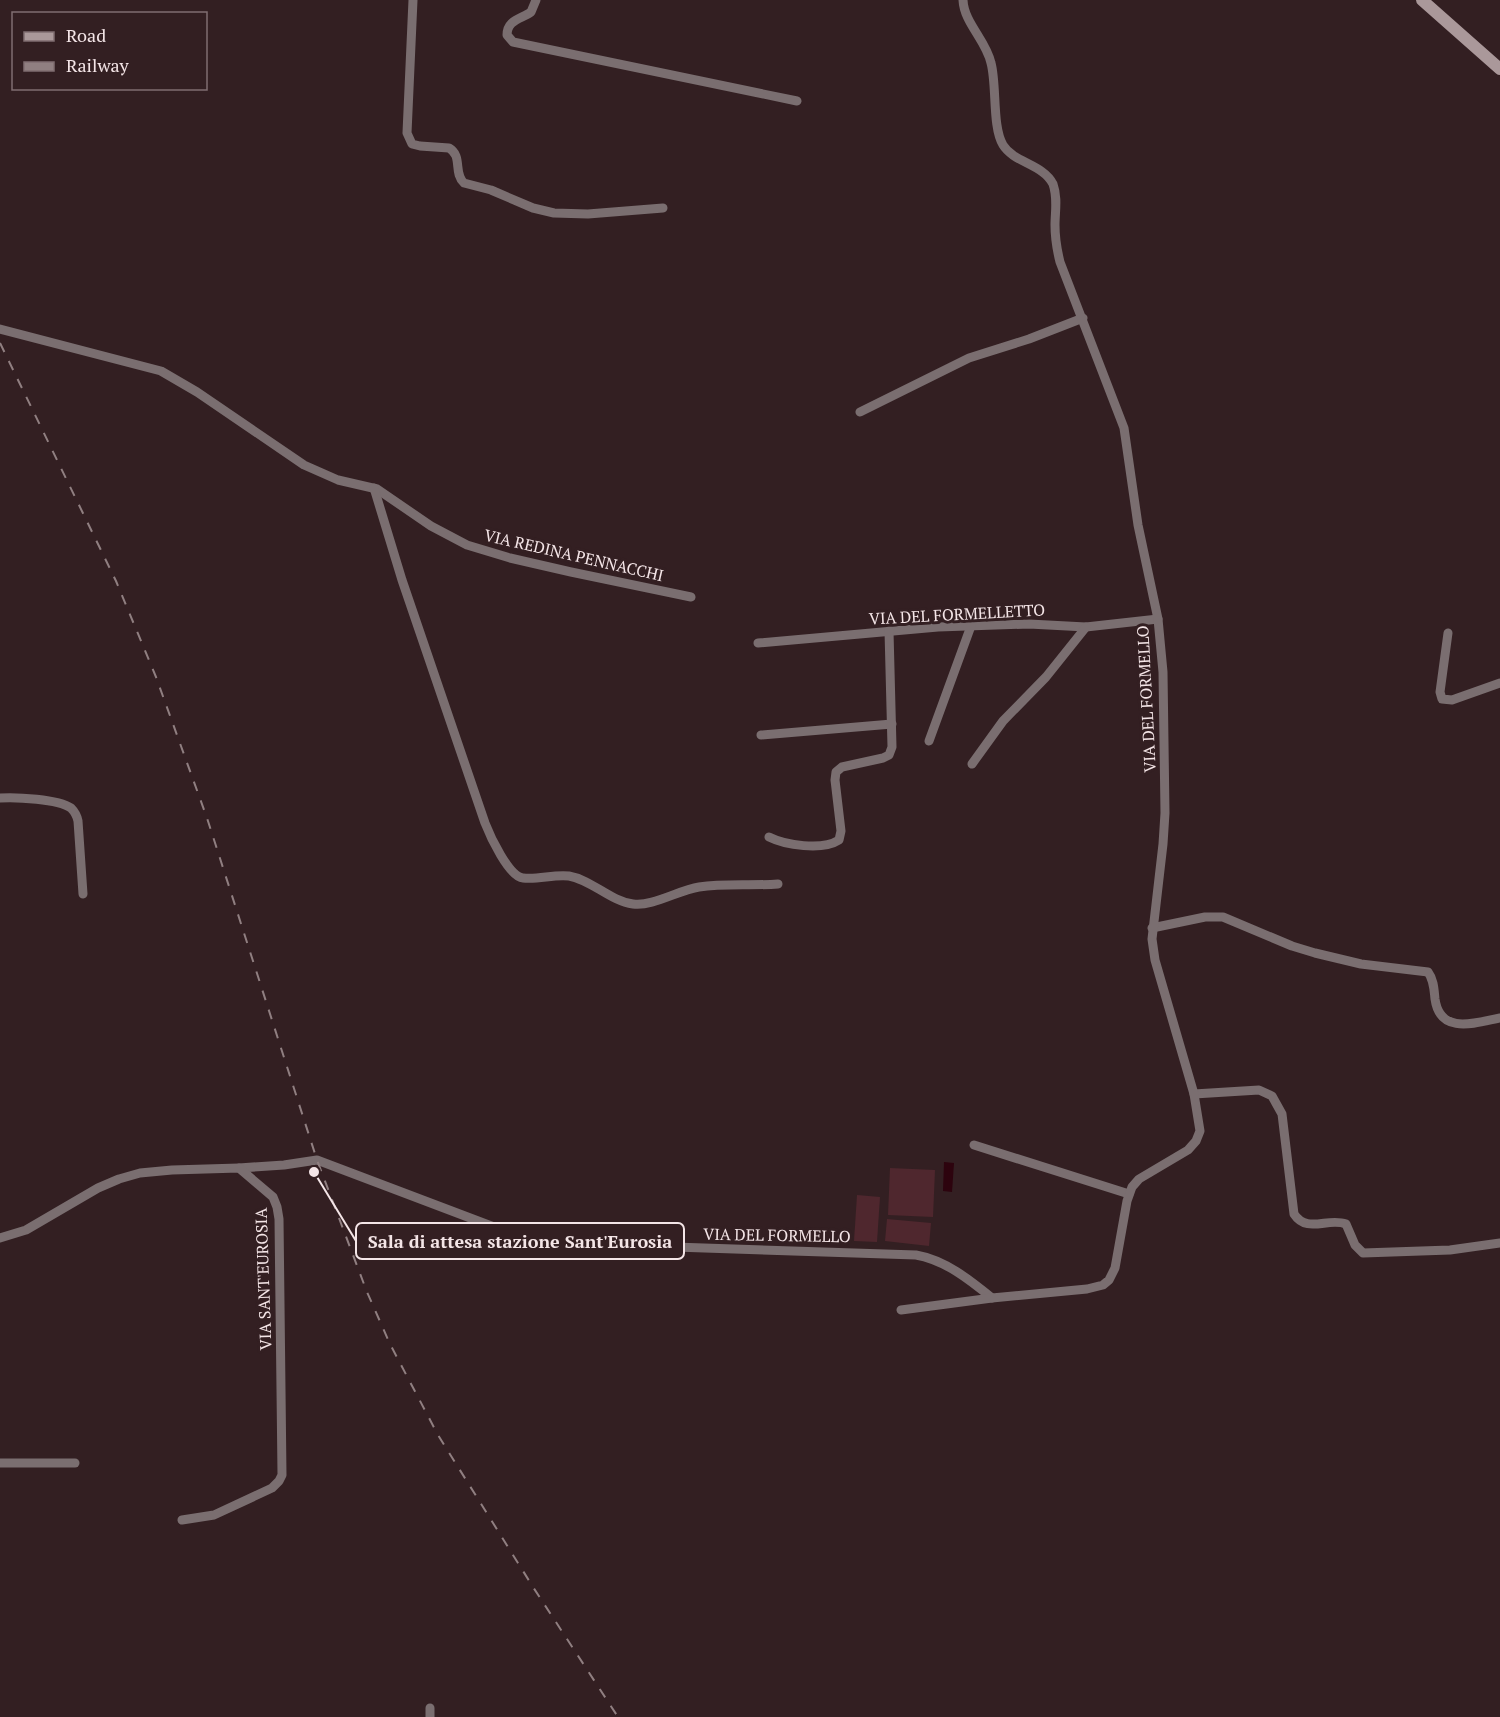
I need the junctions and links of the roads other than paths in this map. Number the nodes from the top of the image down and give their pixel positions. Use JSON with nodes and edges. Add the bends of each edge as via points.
{"nodes":[{"id":1,"x":413,"y":0,"type":"edge"},
{"id":2,"x":536,"y":0,"type":"edge"},
{"id":3,"x":963,"y":0,"type":"edge"},
{"id":4,"x":1422,"y":0,"type":"edge"},
{"id":5,"x":1500,"y":69,"type":"edge"},
{"id":6,"x":797,"y":101,"type":"dead end"},
{"id":7,"x":663,"y":208,"type":"dead end"},
{"id":8,"x":1083,"y":318,"type":"junction"},
{"id":9,"x":0,"y":329,"type":"edge"},
{"id":10,"x":860,"y":412,"type":"dead end"},
{"id":11,"x":374,"y":488,"type":"junction"},
{"id":12,"x":691,"y":597,"type":"dead end"},
{"id":13,"x":1158,"y":619,"type":"junction"},
{"id":14,"x":971,"y":626,"type":"junction"},
{"id":15,"x":1086,"y":627,"type":"junction"},
{"id":16,"x":889,"y":631,"type":"junction"},
{"id":17,"x":1448,"y":633,"type":"dead end"},
{"id":18,"x":758,"y":643,"type":"dead end"},
{"id":19,"x":1500,"y":683,"type":"edge"},
{"id":20,"x":892,"y":724,"type":"junction"},
{"id":21,"x":761,"y":735,"type":"dead end"},
{"id":22,"x":929,"y":741,"type":"dead end"},
{"id":23,"x":972,"y":764,"type":"dead end"},
{"id":24,"x":0,"y":798,"type":"edge"},
{"id":25,"x":769,"y":837,"type":"dead end"},
{"id":26,"x":778,"y":884,"type":"dead end"},
{"id":27,"x":83,"y":894,"type":"dead end"},
{"id":28,"x":1152,"y":928,"type":"junction"},
{"id":29,"x":1500,"y":1018,"type":"edge"},
{"id":30,"x":1194,"y":1094,"type":"junction"},
{"id":31,"x":974,"y":1145,"type":"dead end"},
{"id":32,"x":239,"y":1168,"type":"junction"},
{"id":33,"x":1129,"y":1194,"type":"junction"},
{"id":34,"x":0,"y":1238,"type":"edge"},
{"id":35,"x":1500,"y":1243,"type":"edge"},
{"id":36,"x":992,"y":1298,"type":"junction"},
{"id":37,"x":901,"y":1310,"type":"dead end"},
{"id":38,"x":0,"y":1462,"type":"edge"},
{"id":39,"x":75,"y":1463,"type":"dead end"},
{"id":40,"x":182,"y":1520,"type":"dead end"}],
"edges":[{"from":1,"to":7,"type":"street","via":[[407,133],[411,144],[449,148],[456,154],[459,177],[464,183],[543,212],[588,214]]},
{"from":2,"to":6,"type":"street","via":[[531,12],[508,27],[507,35],[513,42]]},
{"from":3,"to":8,"type":"street","name":"VIA DEL FORMELLO","via":[[965,13],[992,64],[1002,144],[1045,174],[1053,185],[1058,255]]},
{"from":4,"to":5,"type":"street"},
{"from":8,"to":10,"type":"street","via":[[969,358]]},
{"from":8,"to":13,"type":"street","name":"VIA DEL FORMELLO","via":[[1124,428],[1138,525]]},
{"from":9,"to":11,"type":"street","name":"VIA REDINA PENNACCHI","via":[[161,371],[309,468]]},
{"from":11,"to":12,"type":"street","name":"VIA REDINA PENNACCHI","via":[[431,526],[477,549]]},
{"from":11,"to":26,"type":"street","via":[[485,823],[514,874],[526,879],[572,877],[634,905],[702,886]]},
{"from":13,"to":15,"type":"street","name":"VIA DEL FORMELLETTO"},
{"from":13,"to":28,"type":"street","name":"VIA DEL FORMELLO","via":[[1163,672],[1165,813]]},
{"from":14,"to":15,"type":"street","name":"VIA DEL FORMELLETTO"},
{"from":14,"to":16,"type":"street","name":"VIA DEL FORMELLETTO"},
{"from":14,"to":22,"type":"street"},
{"from":15,"to":23,"type":"street","via":[[1046,677],[1003,721]]},
{"from":16,"to":18,"type":"street","name":"VIA DEL FORMELLETTO"},
{"from":16,"to":20,"type":"street"},
{"from":17,"to":19,"type":"street","via":[[1442,699],[1452,700]]},
{"from":20,"to":21,"type":"street"},
{"from":20,"to":25,"type":"street","via":[[889,755],[836,772],[840,831],[837,842],[792,845]]},
{"from":24,"to":27,"type":"street","via":[[32,799],[74,811]]},
{"from":28,"to":29,"type":"street","via":[[1209,917],[1227,918],[1315,953],[1361,964],[1428,972],[1438,1013],[1448,1022]]},
{"from":28,"to":30,"type":"street","name":"VIA DEL FORMELLO","via":[[1155,960]]},
{"from":30,"to":33,"type":"street","name":"VIA DEL FORMELLO","via":[[1201,1125],[1198,1139],[1186,1152],[1137,1181]]},
{"from":30,"to":35,"type":"street","via":[[1268,1092],[1281,1111],[1293,1214],[1305,1224],[1346,1224],[1353,1242],[1363,1253]]},
{"from":31,"to":33,"type":"street"},
{"from":32,"to":34,"type":"street","via":[[129,1175],[98,1188],[26,1230]]},
{"from":32,"to":36,"type":"street","name":"VIA DEL FORMELLO","via":[[317,1160],[497,1228],[555,1243],[916,1255],[945,1265]]},
{"from":32,"to":40,"type":"street","name":"VIA SANT'EUROSIA","via":[[273,1197],[278,1211],[282,1473],[272,1488],[214,1515]]},
{"from":33,"to":36,"type":"street","via":[[1117,1259],[1106,1283],[1084,1289]]},
{"from":36,"to":37,"type":"street"},
{"from":38,"to":39,"type":"street"}]}
